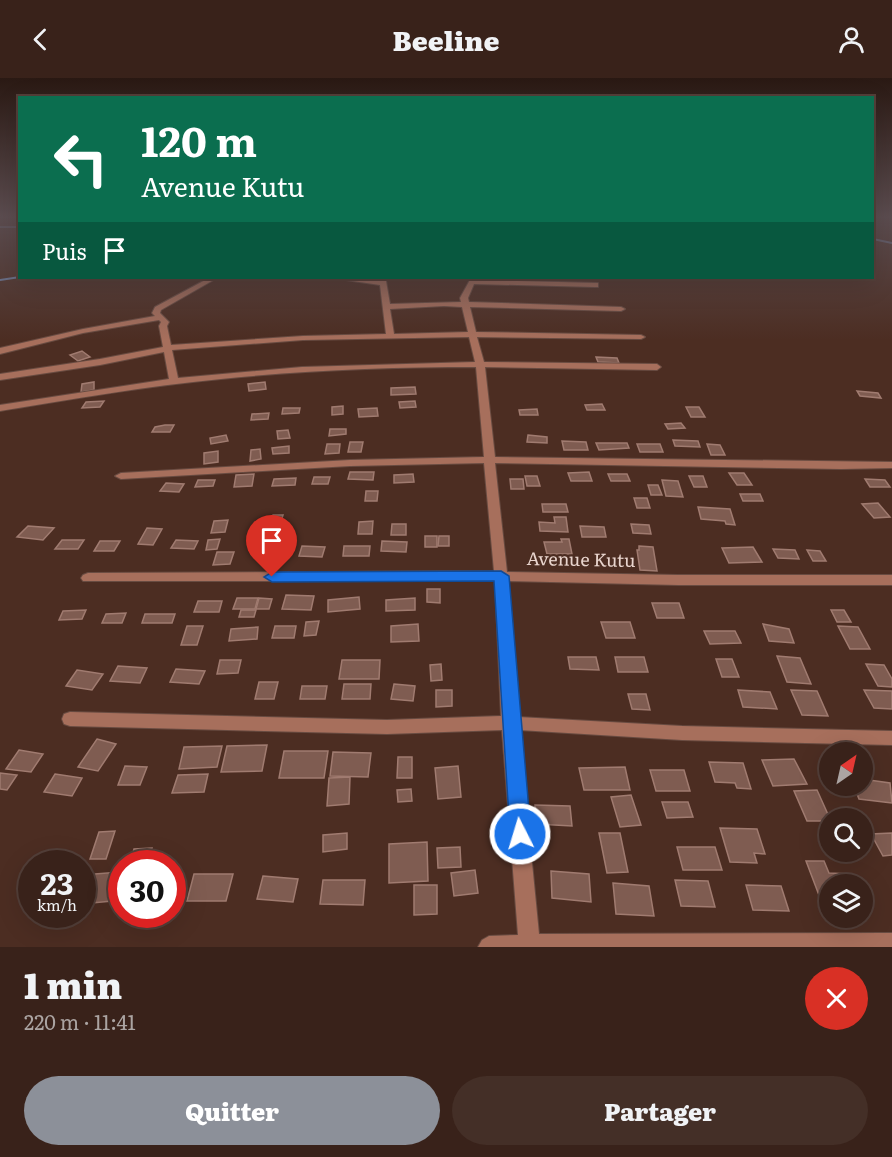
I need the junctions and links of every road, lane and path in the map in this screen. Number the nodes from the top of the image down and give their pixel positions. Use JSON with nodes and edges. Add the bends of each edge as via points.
{"nodes":[{"id":1,"x":211,"y":279,"type":"edge"},
{"id":2,"x":353,"y":279,"type":"edge"},
{"id":3,"x":473,"y":280,"type":"edge"},
{"id":4,"x":540,"y":280,"type":"edge"},
{"id":5,"x":596,"y":285,"type":"dead end"},
{"id":6,"x":517,"y":291,"type":"edge"},
{"id":7,"x":467,"y":304,"type":"junction"},
{"id":8,"x":385,"y":307,"type":"junction"},
{"id":9,"x":621,"y":309,"type":"dead end"},
{"id":10,"x":159,"y":318,"type":"junction"},
{"id":11,"x":475,"y":334,"type":"junction"},
{"id":12,"x":390,"y":336,"type":"junction"},
{"id":13,"x":641,"y":337,"type":"dead end"},
{"id":14,"x":169,"y":348,"type":"junction"},
{"id":15,"x":0,"y":351,"type":"edge"},
{"id":16,"x":480,"y":365,"type":"junction"},
{"id":17,"x":657,"y":367,"type":"dead end"},
{"id":18,"x":0,"y":377,"type":"edge"},
{"id":19,"x":174,"y":381,"type":"junction"},
{"id":20,"x":0,"y":408,"type":"edge"},
{"id":21,"x":489,"y":459,"type":"junction"},
{"id":22,"x":892,"y":465,"type":"edge"},
{"id":23,"x":121,"y":476,"type":"dead end"},
{"id":24,"x":501,"y":576,"type":"junction"},
{"id":25,"x":88,"y":578,"type":"dead end"},
{"id":26,"x":892,"y":580,"type":"edge"},
{"id":27,"x":70,"y":719,"type":"dead end"},
{"id":28,"x":510,"y":723,"type":"junction"},
{"id":29,"x":892,"y":738,"type":"edge"},
{"id":30,"x":892,"y":944,"type":"edge"},
{"id":31,"x":530,"y":946,"type":"edge"},
{"id":32,"x":489,"y":947,"type":"edge"}],
"edges":[{"from":1,"to":10,"type":"street","via":[[158,309]]},
{"from":2,"to":8,"type":"street","via":[[383,283]]},
{"from":3,"to":6,"type":"street"},
{"from":3,"to":7,"type":"street","via":[[464,297]]},
{"from":4,"to":5,"type":"street"},
{"from":4,"to":6,"type":"street"},
{"from":6,"to":7,"type":"street"},
{"from":6,"to":9,"type":"street"},
{"from":7,"to":8,"type":"street"},
{"from":7,"to":11,"type":"street"},
{"from":8,"to":12,"type":"street"},
{"from":10,"to":14,"type":"street","via":[[164,321]]},
{"from":10,"to":15,"type":"street"},
{"from":11,"to":12,"type":"street"},
{"from":11,"to":13,"type":"street"},
{"from":11,"to":16,"type":"street"},
{"from":12,"to":14,"type":"street"},
{"from":14,"to":18,"type":"street"},
{"from":14,"to":19,"type":"street"},
{"from":16,"to":17,"type":"street"},
{"from":16,"to":19,"type":"street","via":[[254,373]]},
{"from":16,"to":21,"type":"street"},
{"from":19,"to":20,"type":"street"},
{"from":21,"to":22,"type":"street"},
{"from":21,"to":23,"type":"street","via":[[346,462]]},
{"from":21,"to":24,"type":"street"},
{"from":24,"to":25,"type":"street","name":"Avenue Kutu"},
{"from":24,"to":26,"type":"street","name":"Avenue Kutu"},
{"from":24,"to":28,"type":"street"},
{"from":27,"to":28,"type":"street","via":[[387,727]]},
{"from":28,"to":29,"type":"street","via":[[682,733]]},
{"from":28,"to":31,"type":"street"},
{"from":30,"to":31,"type":"street"},
{"from":31,"to":32,"type":"street"}]}
